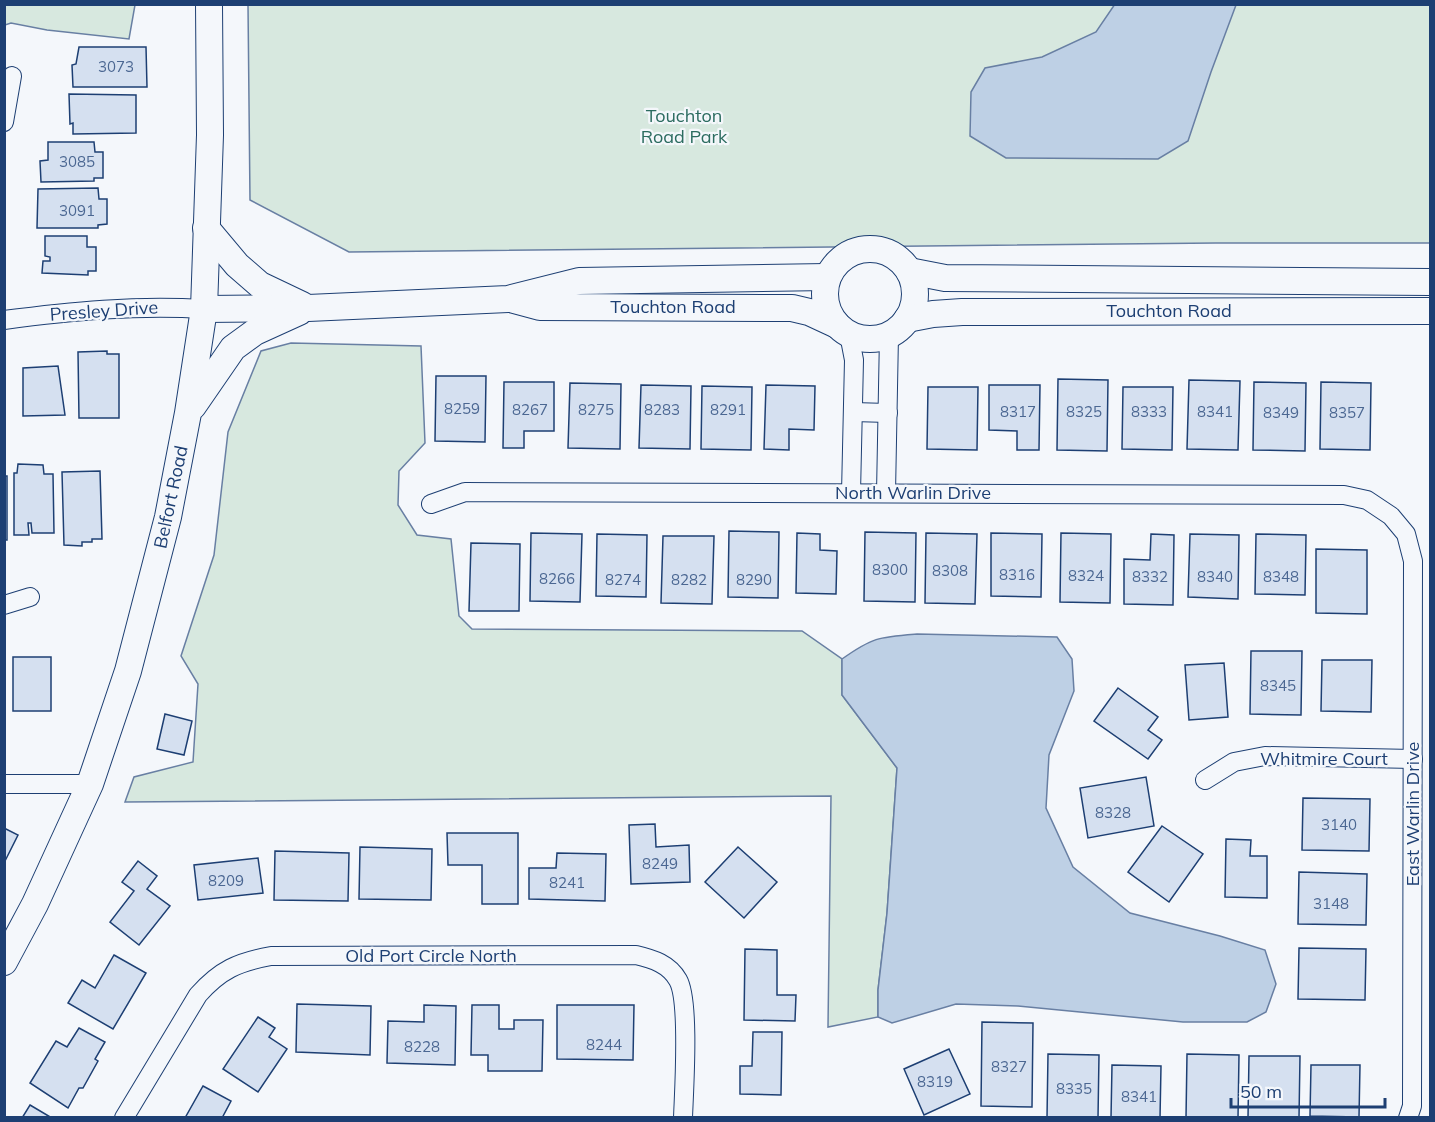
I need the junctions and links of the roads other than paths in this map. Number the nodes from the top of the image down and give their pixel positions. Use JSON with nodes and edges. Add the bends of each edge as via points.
{"nodes":[{"id":1,"x":209,"y":4,"type":"edge"},
{"id":2,"x":12,"y":76,"type":"dead end"},
{"id":3,"x":4,"y":122,"type":"edge"},
{"id":4,"x":206,"y":228,"type":"junction"},
{"id":5,"x":909,"y":271,"type":"junction"},
{"id":6,"x":827,"y":277,"type":"junction"},
{"id":7,"x":1431,"y":282,"type":"edge"},
{"id":8,"x":508,"y":299,"type":"junction"},
{"id":9,"x":308,"y":308,"type":"junction"},
{"id":10,"x":204,"y":309,"type":"junction"},
{"id":11,"x":1431,"y":311,"type":"edge"},
{"id":12,"x":4,"y":320,"type":"edge"},
{"id":13,"x":898,"y":327,"type":"junction"},
{"id":14,"x":843,"y":330,"type":"junction"},
{"id":15,"x":853,"y":412,"type":"junction"},
{"id":16,"x":888,"y":412,"type":"junction"},
{"id":17,"x":188,"y":413,"type":"junction"},
{"id":18,"x":851,"y":493,"type":"junction"},
{"id":19,"x":886,"y":493,"type":"junction"},
{"id":20,"x":432,"y":504,"type":"dead end"},
{"id":21,"x":1391,"y":516,"type":"joint"},
{"id":22,"x":30,"y":597,"type":"dead end"},
{"id":23,"x":4,"y":605,"type":"edge"},
{"id":24,"x":1413,"y":759,"type":"junction"},
{"id":25,"x":1205,"y":780,"type":"dead end"},
{"id":26,"x":90,"y":783,"type":"junction"},
{"id":27,"x":4,"y":784,"type":"edge"},
{"id":28,"x":4,"y":962,"type":"edge"},
{"id":29,"x":124,"y":1118,"type":"edge"},
{"id":30,"x":683,"y":1118,"type":"edge"},
{"id":31,"x":1408,"y":1118,"type":"edge"}],
"edges":[{"from":1,"to":4,"type":"street","name":"Belfort Road"},
{"from":2,"to":3,"type":"street"},
{"from":4,"to":9,"type":"street","via":[[260,285]]},
{"from":4,"to":10,"type":"street","name":"Belfort Road"},
{"from":5,"to":6,"type":"street","name":"Touchton Road","via":[[898,258],[883,250],[866,248],[850,252],[836,262]]},
{"from":5,"to":7,"type":"street","name":"Touchton Road","via":[[945,278]]},
{"from":5,"to":13,"type":"street","via":[[915,287],[914,304]]},
{"from":6,"to":8,"type":"street","name":"Touchton Road","via":[[579,280]]},
{"from":6,"to":14,"type":"street","via":[[825,302],[829,315]]},
{"from":8,"to":9,"type":"street","name":"Touchton Road"},
{"from":8,"to":14,"type":"street","name":"Touchton Road","via":[[540,307],[792,308],[809,312]]},
{"from":9,"to":10,"type":"street","name":"Touchton Road"},
{"from":9,"to":17,"type":"street","via":[[255,332],[233,348]]},
{"from":10,"to":12,"type":"street","name":"Presley Drive","via":[[88,309]]},
{"from":10,"to":17,"type":"street","name":"Belfort Road"},
{"from":11,"to":13,"type":"street","name":"Touchton Road","via":[[962,312],[933,314]]},
{"from":13,"to":14,"type":"street","name":"Touchton Road","via":[[869,339]]},
{"from":13,"to":16,"type":"street"},
{"from":14,"to":15,"type":"street","via":[[854,360]]},
{"from":15,"to":16,"type":"street"},
{"from":15,"to":18,"type":"street"},
{"from":16,"to":19,"type":"street"},
{"from":17,"to":26,"type":"street","name":"Belfort Road","via":[[168,517],[128,671]]},
{"from":18,"to":19,"type":"street","name":"North Warlin Drive"},
{"from":18,"to":20,"type":"street","name":"North Warlin Drive","via":[[465,492]]},
{"from":19,"to":21,"type":"street","name":"North Warlin Drive","via":[[1344,495],[1367,500]]},
{"from":21,"to":24,"type":"street","name":"East Warlin Drive","via":[[1406,534],[1413,561]]},
{"from":22,"to":23,"type":"street"},
{"from":24,"to":25,"type":"street","name":"Whitmire Court","via":[[1266,756],[1234,762]]},
{"from":24,"to":31,"type":"street","name":"East Warlin Drive","via":[[1412,1106]]},
{"from":26,"to":27,"type":"street"},
{"from":26,"to":28,"type":"street","name":"Belfort Road"},
{"from":29,"to":30,"type":"street","name":"Old Port Circle North","via":[[198,996],[211,980],[248,960],[271,956],[636,955],[654,959],[668,968],[678,981],[684,1000]]}]}
